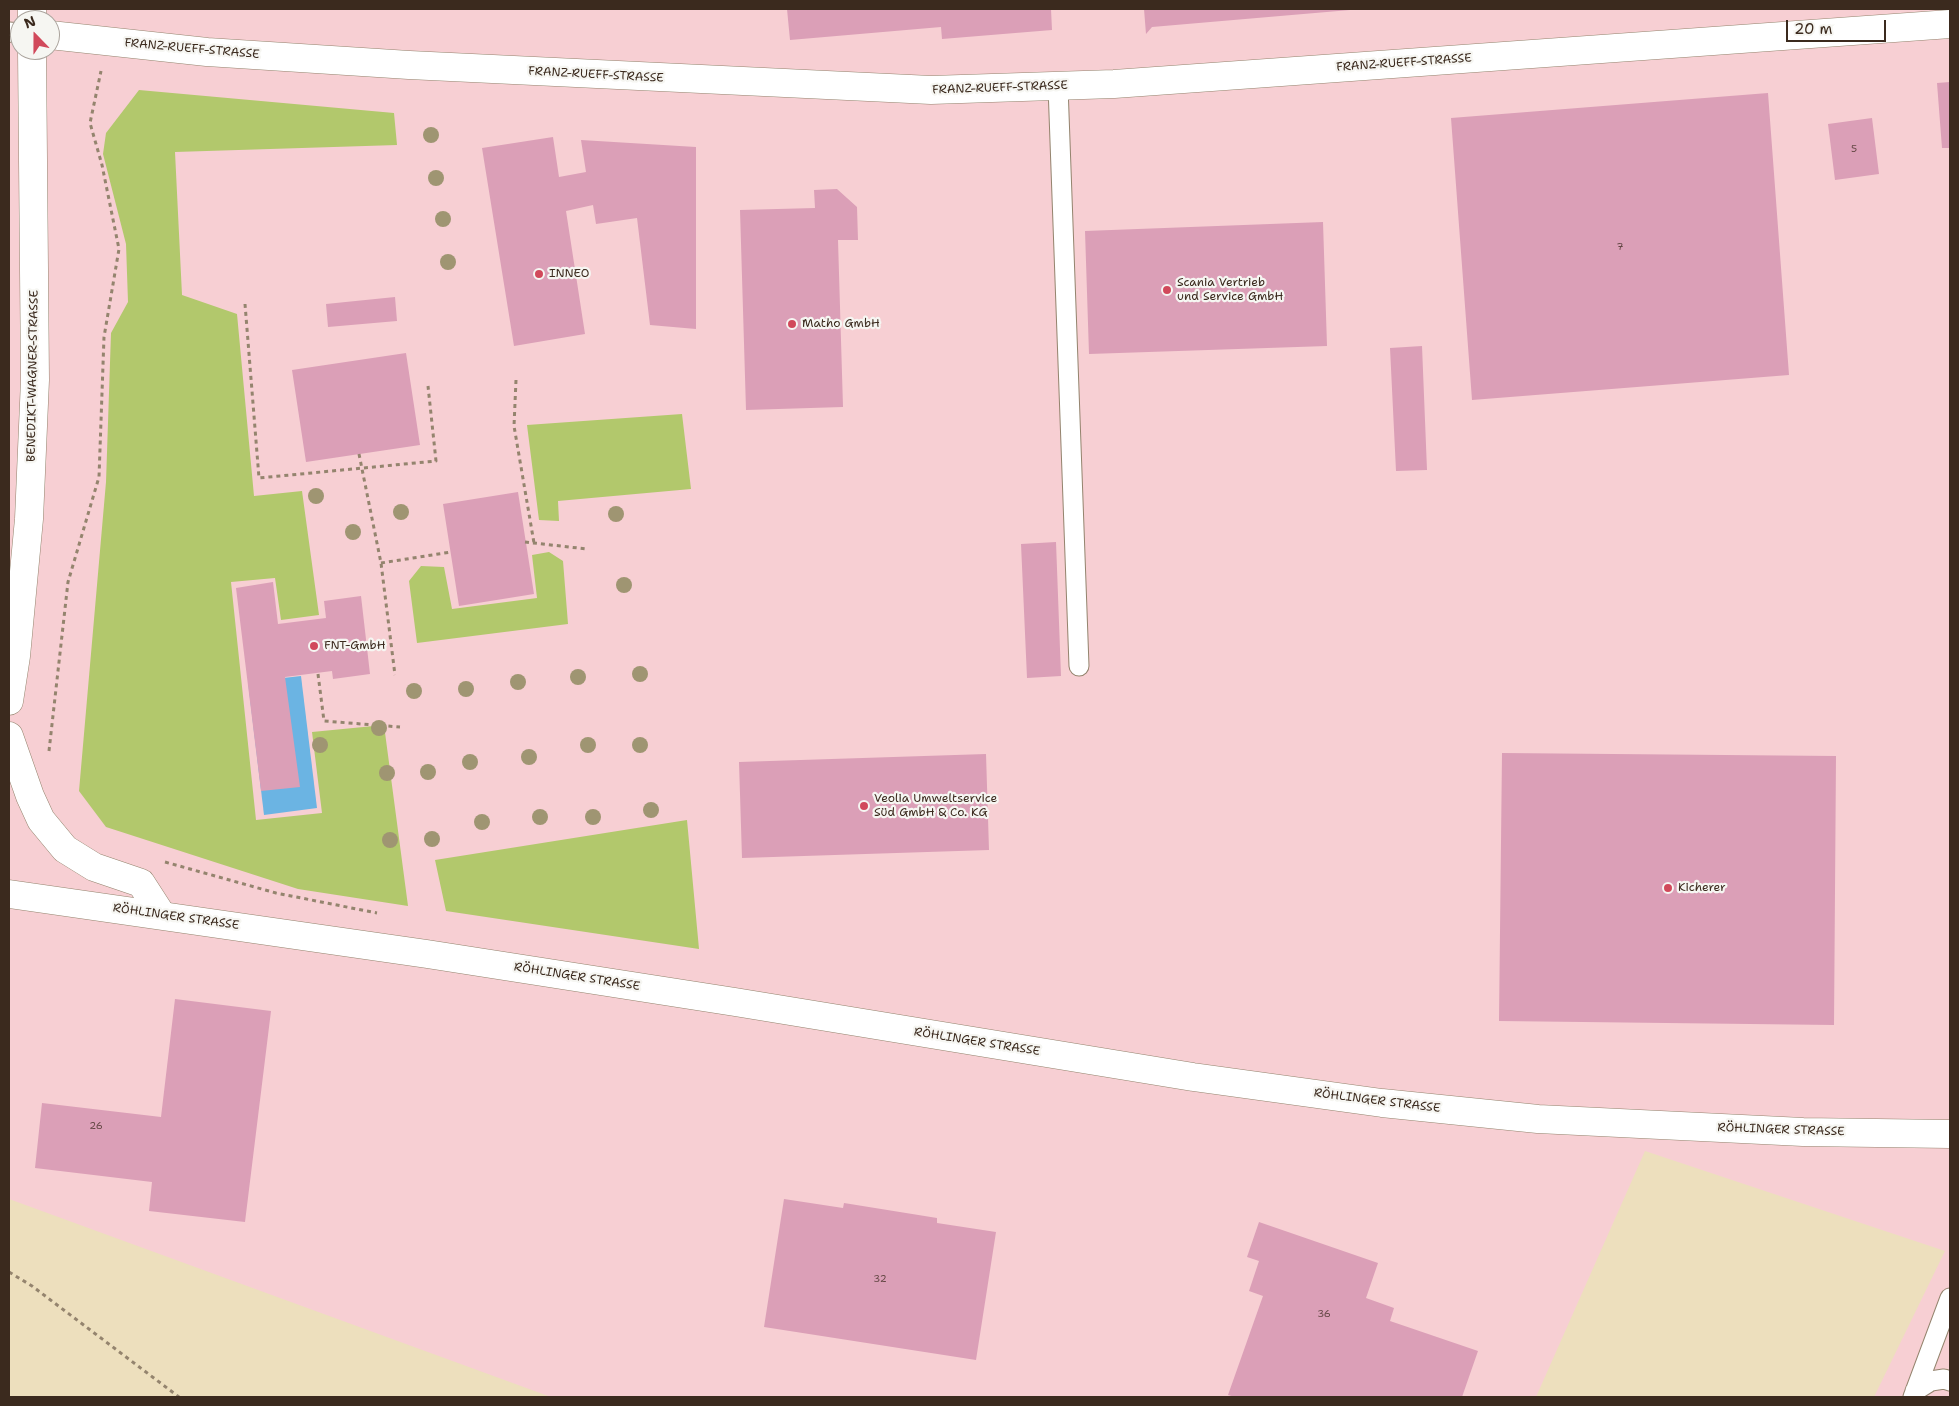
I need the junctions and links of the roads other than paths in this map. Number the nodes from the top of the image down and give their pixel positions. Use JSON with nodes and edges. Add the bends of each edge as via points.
{"nodes":[{"id":1,"x":1950,"y":24,"type":"edge"},
{"id":2,"x":60,"y":36,"type":"edge"},
{"id":3,"x":32,"y":60,"type":"edge"},
{"id":4,"x":1058,"y":86,"type":"junction"},
{"id":5,"x":1080,"y":666,"type":"dead end"},
{"id":6,"x":9,"y":701,"type":"edge"},
{"id":7,"x":9,"y":736,"type":"edge"},
{"id":8,"x":9,"y":894,"type":"edge"},
{"id":9,"x":161,"y":914,"type":"junction"},
{"id":10,"x":1950,"y":1134,"type":"edge"},
{"id":11,"x":1950,"y":1298,"type":"edge"},
{"id":12,"x":1950,"y":1381,"type":"edge"},
{"id":13,"x":1914,"y":1394,"type":"edge"}],
"edges":[{"from":1,"to":4,"type":"street","name":"FRANZ-RUEFF-STRASSE"},
{"from":2,"to":4,"type":"street","name":"FRANZ-RUEFF-STRASSE","via":[[207,52],[655,78],[931,90]]},
{"from":3,"to":6,"type":"street","name":"BENEDIKT-WAGNER-STRASSE","via":[[35,380],[29,519]]},
{"from":4,"to":5,"type":"lane"},
{"from":7,"to":9,"type":"street","via":[[30,796],[42,820],[59,842],[94,867],[141,883]]},
{"from":8,"to":9,"type":"street","name":"RÖHLINGER STRASSE"},
{"from":9,"to":10,"type":"street","name":"RÖHLINGER STRASSE","via":[[735,1002],[1193,1078],[1382,1103],[1538,1119],[1803,1132]]},
{"from":11,"to":13,"type":"lane"},
{"from":12,"to":13,"type":"lane","via":[[1931,1381]]}]}
